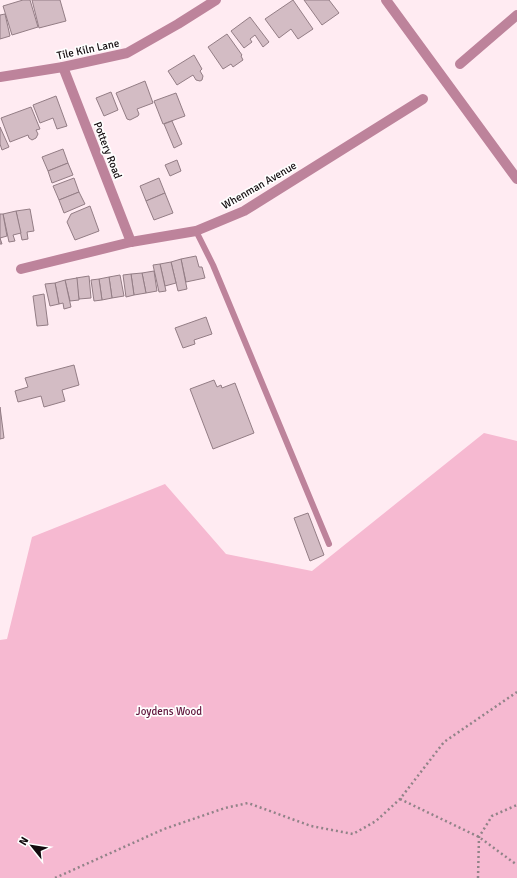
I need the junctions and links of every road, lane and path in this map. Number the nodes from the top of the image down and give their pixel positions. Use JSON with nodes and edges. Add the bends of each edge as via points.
{"nodes":[{"id":1,"x":216,"y":0,"type":"edge"},
{"id":2,"x":386,"y":0,"type":"edge"},
{"id":3,"x":517,"y":15,"type":"edge"},
{"id":4,"x":460,"y":64,"type":"dead end"},
{"id":5,"x":63,"y":67,"type":"junction"},
{"id":6,"x":0,"y":77,"type":"edge"},
{"id":7,"x":424,"y":100,"type":"dead end"},
{"id":8,"x":517,"y":179,"type":"edge"},
{"id":9,"x":196,"y":231,"type":"junction"},
{"id":10,"x":131,"y":242,"type":"junction"},
{"id":11,"x":21,"y":269,"type":"dead end"},
{"id":12,"x":329,"y":544,"type":"dead end"},
{"id":13,"x":517,"y":692,"type":"edge"},
{"id":14,"x":400,"y":799,"type":"junction"},
{"id":15,"x":517,"y":805,"type":"edge"},
{"id":16,"x":479,"y":836,"type":"junction"},
{"id":17,"x":517,"y":866,"type":"edge"},
{"id":18,"x":55,"y":878,"type":"edge"},
{"id":19,"x":478,"y":878,"type":"edge"}],
"edges":[{"from":1,"to":5,"type":"street","name":"Tile Kiln Lane","via":[[127,53]]},
{"from":2,"to":8,"type":"street"},
{"from":3,"to":4,"type":"street"},
{"from":5,"to":6,"type":"street","name":"Tile Kiln Lane"},
{"from":5,"to":10,"type":"street","name":"Pottery Road"},
{"from":7,"to":9,"type":"street","name":"Whenman Avenue","via":[[244,210]]},
{"from":9,"to":10,"type":"street","name":"Whenman Avenue"},
{"from":9,"to":12,"type":"lane","via":[[213,265]]},
{"from":10,"to":11,"type":"street","name":"Whenman Avenue"},
{"from":13,"to":14,"type":"path","via":[[444,742]]},
{"from":14,"to":16,"type":"path"},
{"from":14,"to":18,"type":"path","via":[[376,821],[353,834],[311,826],[248,803],[225,808],[164,829]]},
{"from":15,"to":16,"type":"path","via":[[492,816]]},
{"from":16,"to":17,"type":"path"},
{"from":16,"to":19,"type":"path"}]}
